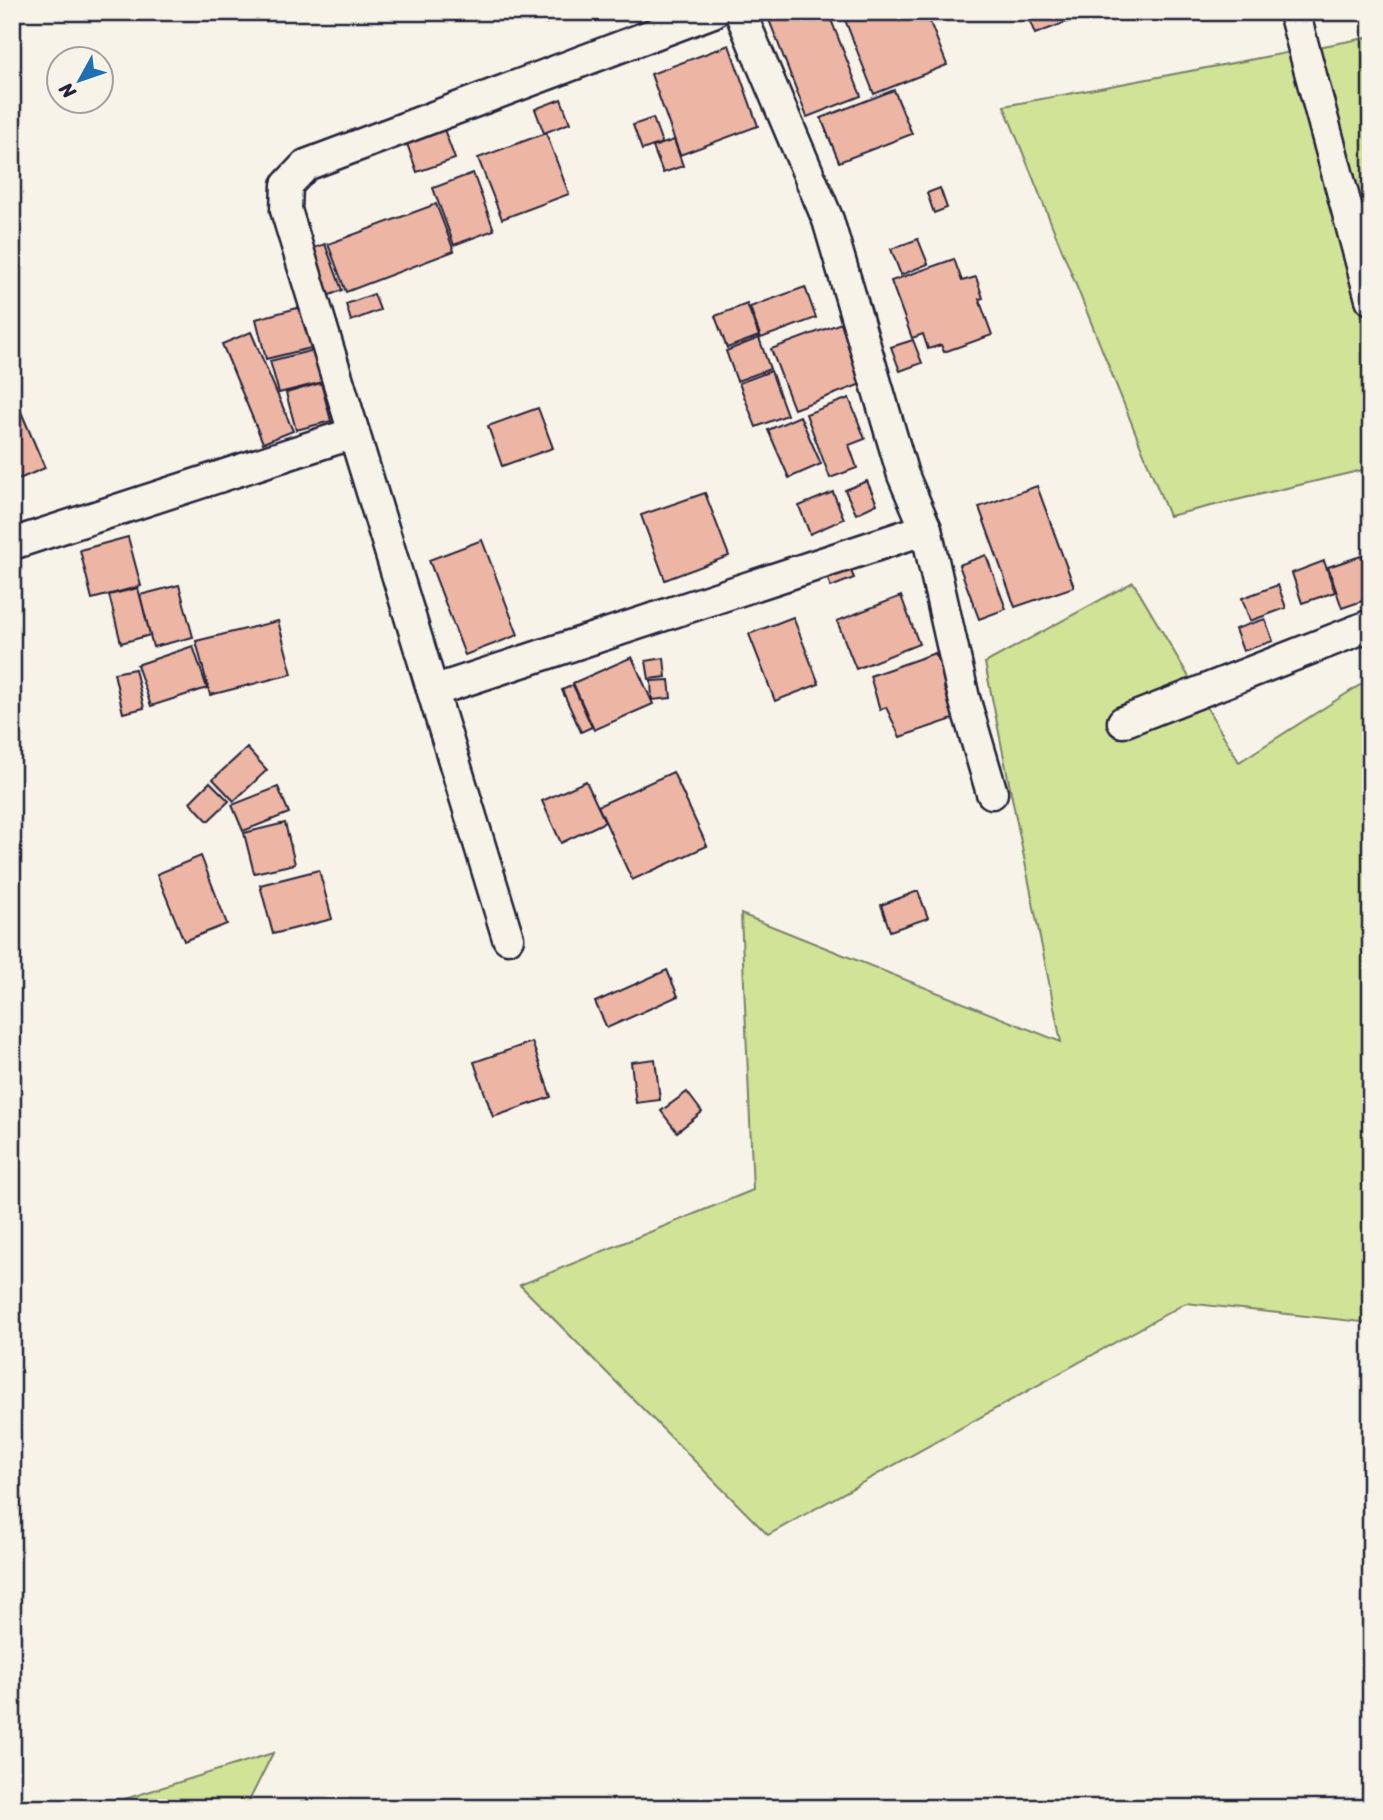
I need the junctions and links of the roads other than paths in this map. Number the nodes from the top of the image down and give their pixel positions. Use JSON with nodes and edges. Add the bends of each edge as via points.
{"nodes":[{"id":1,"x":713,"y":12,"type":"edge"},
{"id":2,"x":740,"y":12,"type":"edge"},
{"id":3,"x":1294,"y":12,"type":"edge"},
{"id":4,"x":1371,"y":299,"type":"edge"},
{"id":5,"x":354,"y":433,"type":"junction"},
{"id":6,"x":926,"y":529,"type":"junction"},
{"id":7,"x":12,"y":544,"type":"edge"},
{"id":8,"x":1371,"y":625,"type":"edge"},
{"id":9,"x":433,"y":691,"type":"junction"},
{"id":10,"x":1123,"y":722,"type":"dead end"},
{"id":11,"x":992,"y":793,"type":"dead end"},
{"id":12,"x":508,"y":938,"type":"dead end"}],
"edges":[{"from":1,"to":5,"type":"street","via":[[306,165],[288,185],[286,210]]},
{"from":2,"to":6,"type":"street","via":[[828,219],[902,475]]},
{"from":3,"to":4,"type":"street"},
{"from":5,"to":7,"type":"street"},
{"from":5,"to":9,"type":"street"},
{"from":6,"to":9,"type":"street"},
{"from":6,"to":11,"type":"street","via":[[964,698]]},
{"from":8,"to":10,"type":"street"},
{"from":9,"to":12,"type":"street"}]}
